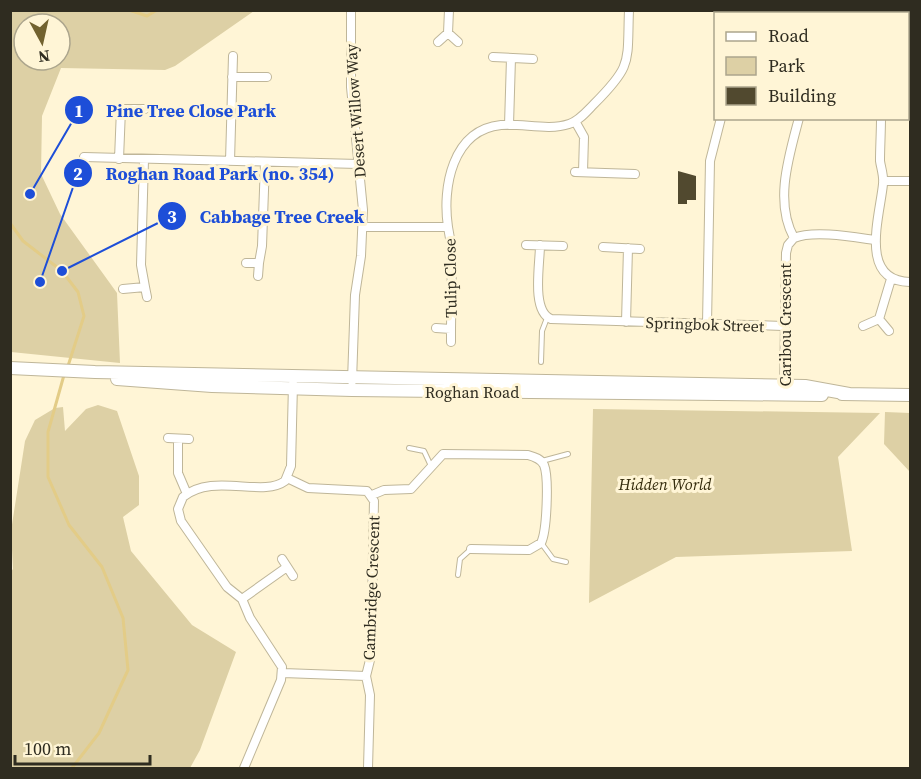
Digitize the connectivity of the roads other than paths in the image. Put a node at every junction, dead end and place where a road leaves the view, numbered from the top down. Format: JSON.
{"nodes":[{"id":1,"x":351,"y":10,"type":"edge"},
{"id":2,"x":449,"y":10,"type":"edge"},
{"id":3,"x":629,"y":10,"type":"edge"},
{"id":4,"x":448,"y":33,"type":"junction"},
{"id":5,"x":438,"y":42,"type":"dead end"},
{"id":6,"x":458,"y":42,"type":"dead end"},
{"id":7,"x":233,"y":56,"type":"dead end"},
{"id":8,"x":493,"y":57,"type":"dead end"},
{"id":9,"x":511,"y":58,"type":"junction"},
{"id":10,"x":533,"y":59,"type":"dead end"},
{"id":11,"x":232,"y":77,"type":"junction"},
{"id":12,"x":267,"y":77,"type":"dead end"},
{"id":13,"x":145,"y":109,"type":"dead end"},
{"id":14,"x":720,"y":120,"type":"edge"},
{"id":15,"x":798,"y":120,"type":"edge"},
{"id":16,"x":881,"y":120,"type":"edge"},
{"id":17,"x":575,"y":122,"type":"junction"},
{"id":18,"x":509,"y":125,"type":"junction"},
{"id":19,"x":84,"y":157,"type":"dead end"},
{"id":20,"x":119,"y":159,"type":"junction"},
{"id":21,"x":144,"y":160,"type":"junction"},
{"id":22,"x":230,"y":161,"type":"junction"},
{"id":23,"x":265,"y":162,"type":"junction"},
{"id":24,"x":358,"y":164,"type":"junction"},
{"id":25,"x":635,"y":174,"type":"dead end"},
{"id":26,"x":883,"y":181,"type":"junction"},
{"id":27,"x":910,"y":182,"type":"edge"},
{"id":28,"x":363,"y":227,"type":"junction"},
{"id":29,"x":448,"y":227,"type":"junction"},
{"id":30,"x":794,"y":238,"type":"junction"},
{"id":31,"x":874,"y":240,"type":"junction"},
{"id":32,"x":526,"y":245,"type":"dead end"},
{"id":33,"x":540,"y":245,"type":"junction"},
{"id":34,"x":563,"y":246,"type":"dead end"},
{"id":35,"x":603,"y":247,"type":"dead end"},
{"id":36,"x":628,"y":248,"type":"junction"},
{"id":37,"x":640,"y":249,"type":"dead end"},
{"id":38,"x":246,"y":263,"type":"dead end"},
{"id":39,"x":259,"y":263,"type":"junction"},
{"id":40,"x":258,"y":276,"type":"dead end"},
{"id":41,"x":891,"y":279,"type":"junction"},
{"id":42,"x":910,"y":282,"type":"edge"},
{"id":43,"x":145,"y":287,"type":"junction"},
{"id":44,"x":123,"y":289,"type":"dead end"},
{"id":45,"x":147,"y":297,"type":"dead end"},
{"id":46,"x":548,"y":318,"type":"junction"},
{"id":47,"x":879,"y":320,"type":"junction"},
{"id":48,"x":626,"y":322,"type":"junction"},
{"id":49,"x":707,"y":324,"type":"junction"},
{"id":50,"x":783,"y":326,"type":"junction"},
{"id":51,"x":863,"y":326,"type":"dead end"},
{"id":52,"x":436,"y":328,"type":"dead end"},
{"id":53,"x":451,"y":329,"type":"junction"},
{"id":54,"x":889,"y":331,"type":"dead end"},
{"id":55,"x":451,"y":342,"type":"dead end"},
{"id":56,"x":541,"y":362,"type":"dead end"},
{"id":57,"x":10,"y":370,"type":"edge"},
{"id":58,"x":352,"y":377,"type":"junction"},
{"id":59,"x":293,"y":382,"type":"junction"},
{"id":60,"x":352,"y":390,"type":"junction"},
{"id":61,"x":784,"y":390,"type":"junction"},
{"id":62,"x":910,"y":395,"type":"edge"},
{"id":63,"x":168,"y":438,"type":"dead end"},
{"id":64,"x":178,"y":439,"type":"junction"},
{"id":65,"x":189,"y":439,"type":"dead end"},
{"id":66,"x":409,"y":448,"type":"dead end"},
{"id":67,"x":568,"y":454,"type":"dead end"},
{"id":68,"x":541,"y":461,"type":"junction"},
{"id":69,"x":431,"y":466,"type":"junction"},
{"id":70,"x":287,"y":478,"type":"junction"},
{"id":71,"x":187,"y":494,"type":"junction"},
{"id":72,"x":372,"y":495,"type":"junction"},
{"id":73,"x":541,"y":543,"type":"junction"},
{"id":74,"x":471,"y":549,"type":"joint"},
{"id":75,"x":282,"y":559,"type":"dead end"},
{"id":76,"x":566,"y":562,"type":"dead end"},
{"id":77,"x":287,"y":567,"type":"junction"},
{"id":78,"x":458,"y":575,"type":"dead end"},
{"id":79,"x":293,"y":576,"type":"dead end"},
{"id":80,"x":242,"y":599,"type":"junction"},
{"id":81,"x":283,"y":673,"type":"junction"},
{"id":82,"x":366,"y":675,"type":"junction"},
{"id":83,"x":244,"y":768,"type":"edge"},
{"id":84,"x":368,"y":768,"type":"edge"}],
"edges":[{"from":1,"to":24,"type":"street","name":"Desert Willow Way"},
{"from":2,"to":4,"type":"street"},
{"from":3,"to":17,"type":"street"},
{"from":4,"to":5,"type":"street"},
{"from":4,"to":6,"type":"street"},
{"from":7,"to":11,"type":"street"},
{"from":8,"to":9,"type":"street"},
{"from":9,"to":10,"type":"street"},
{"from":9,"to":18,"type":"street"},
{"from":11,"to":12,"type":"street"},
{"from":11,"to":22,"type":"street"},
{"from":13,"to":20,"type":"street"},
{"from":14,"to":49,"type":"street"},
{"from":15,"to":30,"type":"street"},
{"from":16,"to":26,"type":"street"},
{"from":17,"to":18,"type":"street","name":"Tulip Close"},
{"from":17,"to":25,"type":"street"},
{"from":18,"to":29,"type":"street","name":"Tulip Close"},
{"from":19,"to":20,"type":"street"},
{"from":20,"to":21,"type":"street"},
{"from":21,"to":22,"type":"street"},
{"from":21,"to":43,"type":"street"},
{"from":22,"to":23,"type":"street"},
{"from":23,"to":24,"type":"street"},
{"from":23,"to":39,"type":"street"},
{"from":24,"to":28,"type":"street","name":"Desert Willow Way"},
{"from":26,"to":27,"type":"street"},
{"from":26,"to":31,"type":"street"},
{"from":28,"to":29,"type":"street"},
{"from":28,"to":58,"type":"street","name":"Desert Willow Way"},
{"from":29,"to":53,"type":"street","name":"Tulip Close"},
{"from":30,"to":31,"type":"street"},
{"from":30,"to":50,"type":"street","name":"Caribou Crescent"},
{"from":31,"to":41,"type":"street"},
{"from":32,"to":33,"type":"street"},
{"from":33,"to":34,"type":"street"},
{"from":33,"to":46,"type":"street"},
{"from":35,"to":36,"type":"street"},
{"from":36,"to":37,"type":"street"},
{"from":36,"to":48,"type":"street","name":"Springbok Street"},
{"from":38,"to":39,"type":"street"},
{"from":39,"to":40,"type":"street"},
{"from":41,"to":42,"type":"street"},
{"from":41,"to":47,"type":"street"},
{"from":43,"to":44,"type":"street"},
{"from":43,"to":45,"type":"street"},
{"from":46,"to":48,"type":"street","name":"Springbok Street"},
{"from":46,"to":56,"type":"lane"},
{"from":47,"to":51,"type":"street"},
{"from":47,"to":54,"type":"street"},
{"from":48,"to":49,"type":"street","name":"Springbok Street"},
{"from":49,"to":50,"type":"street","name":"Springbok Street"},
{"from":50,"to":61,"type":"street","name":"Caribou Crescent"},
{"from":52,"to":53,"type":"street","name":"Tulip Close"},
{"from":53,"to":55,"type":"street","name":"Tulip Close"},
{"from":57,"to":59,"type":"main road","name":"Roghan Road"},
{"from":58,"to":59,"type":"main road","name":"Roghan Road"},
{"from":58,"to":60,"type":"street","name":"Desert Willow Way"},
{"from":58,"to":61,"type":"main road","name":"Roghan Road"},
{"from":59,"to":60,"type":"main road","name":"Roghan Road"},
{"from":59,"to":70,"type":"street"},
{"from":60,"to":61,"type":"main road","name":"Roghan Road"},
{"from":61,"to":62,"type":"main road","name":"Roghan Road"},
{"from":63,"to":64,"type":"street"},
{"from":64,"to":65,"type":"street"},
{"from":64,"to":71,"type":"street"},
{"from":66,"to":69,"type":"lane"},
{"from":67,"to":68,"type":"lane"},
{"from":68,"to":69,"type":"street"},
{"from":68,"to":73,"type":"street"},
{"from":69,"to":72,"type":"street"},
{"from":70,"to":71,"type":"street"},
{"from":70,"to":72,"type":"street","name":"Cambridge Crescent"},
{"from":71,"to":80,"type":"street"},
{"from":72,"to":82,"type":"street","name":"Cambridge Crescent"},
{"from":73,"to":74,"type":"street"},
{"from":73,"to":76,"type":"lane"},
{"from":74,"to":78,"type":"lane"},
{"from":75,"to":77,"type":"street"},
{"from":77,"to":79,"type":"street"},
{"from":77,"to":80,"type":"street"},
{"from":80,"to":81,"type":"street"},
{"from":81,"to":82,"type":"street"},
{"from":81,"to":83,"type":"street"},
{"from":82,"to":84,"type":"street","name":"Cambridge Crescent"}]}
